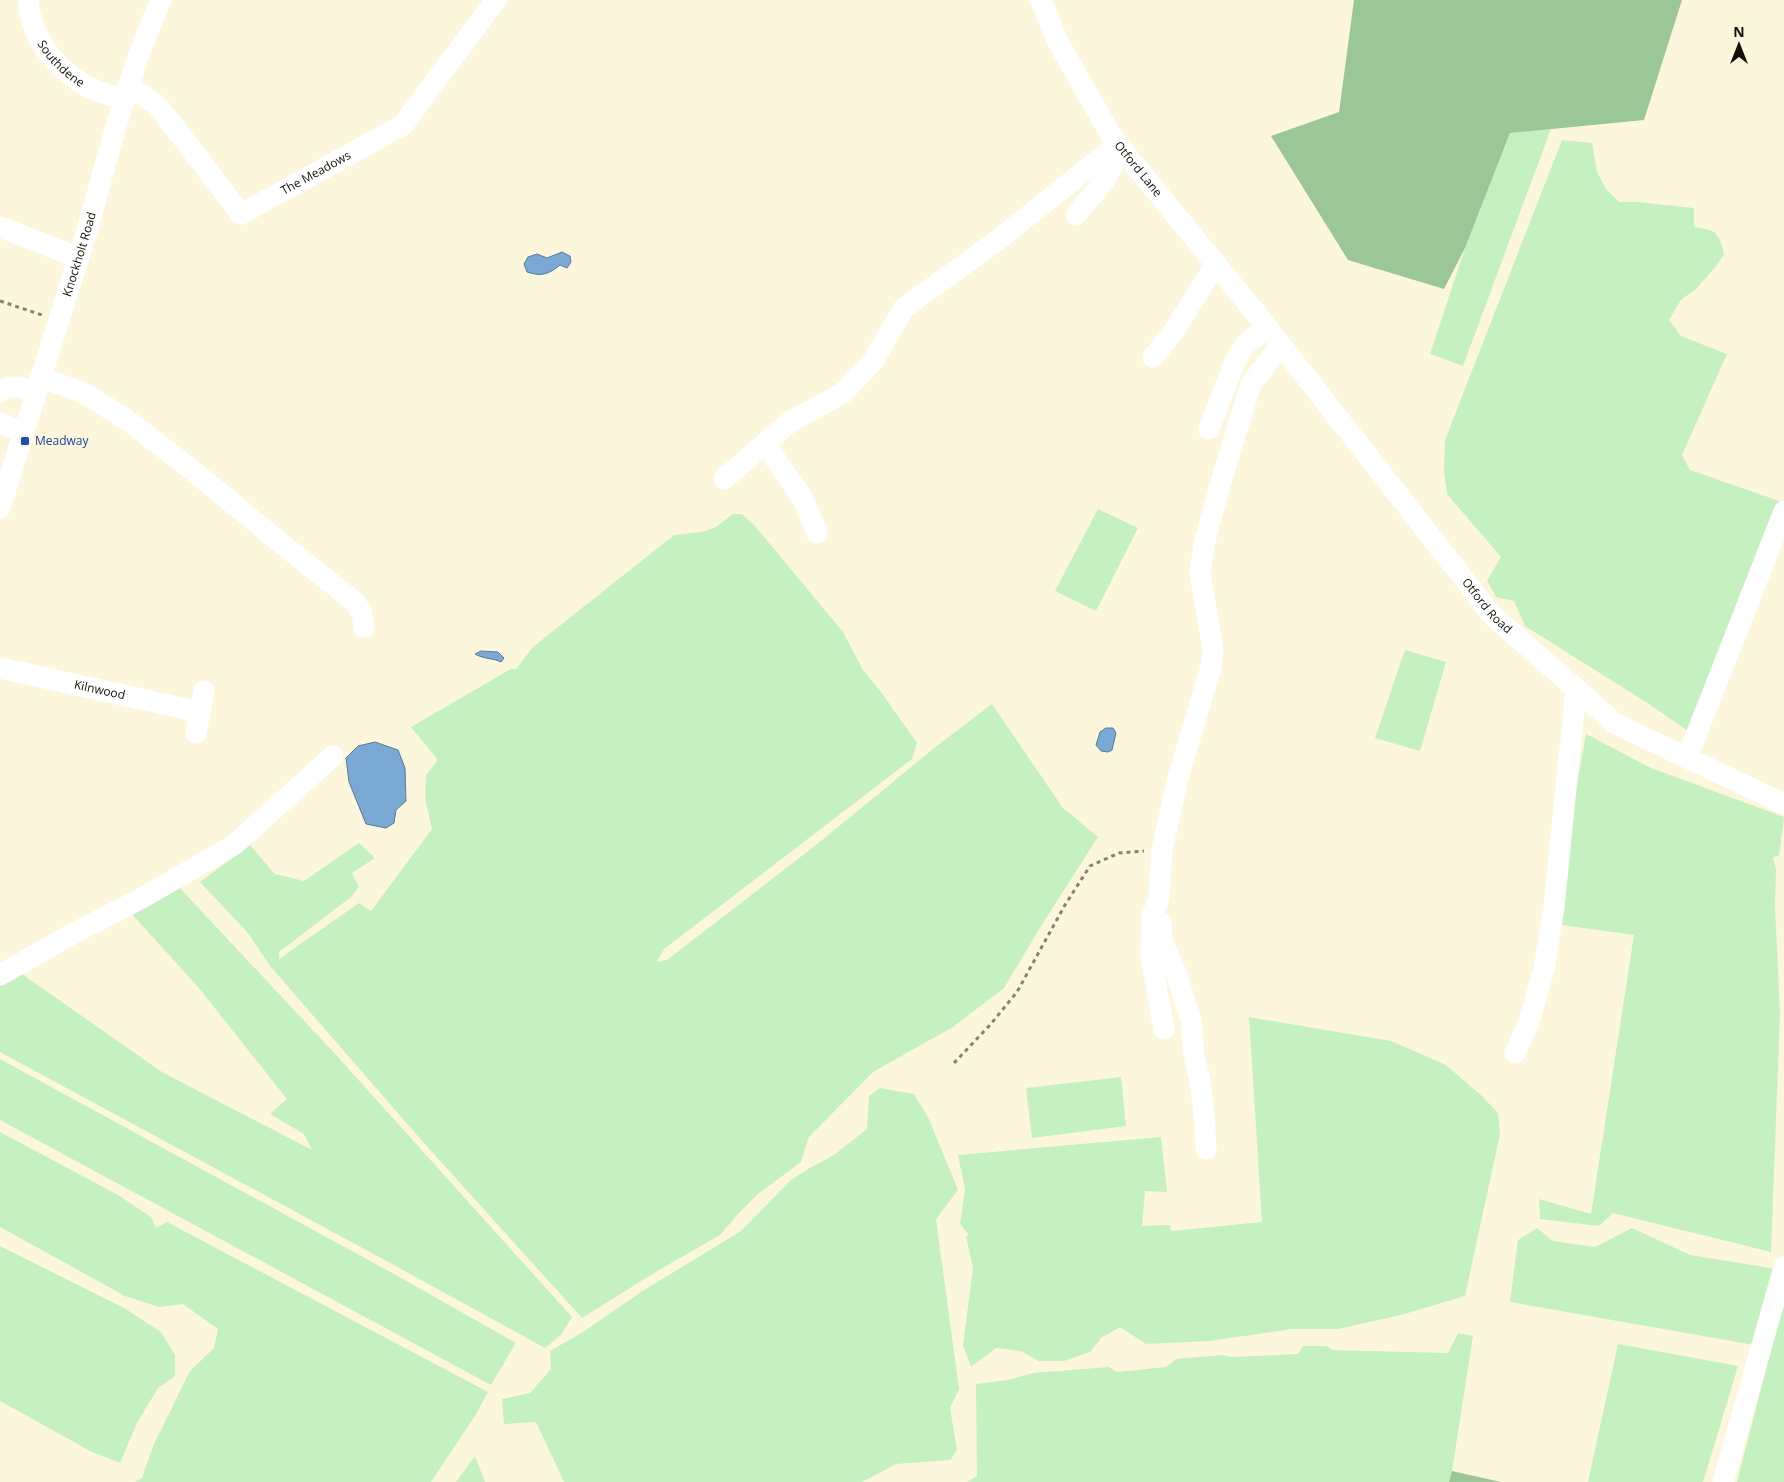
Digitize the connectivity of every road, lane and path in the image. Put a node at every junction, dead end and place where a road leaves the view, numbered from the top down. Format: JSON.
{"nodes":[{"id":1,"x":28,"y":0,"type":"edge"},
{"id":2,"x":161,"y":0,"type":"edge"},
{"id":3,"x":496,"y":0,"type":"edge"},
{"id":4,"x":1041,"y":0,"type":"edge"},
{"id":5,"x":127,"y":95,"type":"junction"},
{"id":6,"x":1122,"y":148,"type":"junction"},
{"id":7,"x":1076,"y":215,"type":"dead end"},
{"id":8,"x":0,"y":227,"type":"edge"},
{"id":9,"x":79,"y":258,"type":"junction"},
{"id":10,"x":1216,"y":264,"type":"junction"},
{"id":11,"x":0,"y":301,"type":"edge"},
{"id":12,"x":58,"y":320,"type":"junction"},
{"id":13,"x":1265,"y":324,"type":"junction"},
{"id":14,"x":1281,"y":345,"type":"junction"},
{"id":15,"x":1153,"y":357,"type":"dead end"},
{"id":16,"x":38,"y":384,"type":"junction"},
{"id":17,"x":0,"y":391,"type":"edge"},
{"id":18,"x":0,"y":423,"type":"edge"},
{"id":19,"x":1209,"y":429,"type":"dead end"},
{"id":20,"x":23,"y":432,"type":"junction"},
{"id":21,"x":765,"y":444,"type":"junction"},
{"id":22,"x":724,"y":479,"type":"dead end"},
{"id":23,"x":0,"y":508,"type":"edge"},
{"id":24,"x":1784,"y":511,"type":"edge"},
{"id":25,"x":817,"y":533,"type":"dead end"},
{"id":26,"x":364,"y":627,"type":"dead end"},
{"id":27,"x":0,"y":668,"type":"edge"},
{"id":28,"x":1576,"y":690,"type":"junction"},
{"id":29,"x":204,"y":691,"type":"dead end"},
{"id":30,"x":200,"y":712,"type":"junction"},
{"id":31,"x":196,"y":733,"type":"dead end"},
{"id":32,"x":333,"y":756,"type":"dead end"},
{"id":33,"x":1687,"y":758,"type":"junction"},
{"id":34,"x":1784,"y":804,"type":"edge"},
{"id":35,"x":1162,"y":850,"type":"junction"},
{"id":36,"x":1159,"y":898,"type":"junction"},
{"id":37,"x":0,"y":975,"type":"edge"},
{"id":38,"x":1164,"y":1029,"type":"dead end"},
{"id":39,"x":1515,"y":1053,"type":"dead end"},
{"id":40,"x":954,"y":1063,"type":"dead end"},
{"id":41,"x":1206,"y":1149,"type":"dead end"},
{"id":42,"x":1784,"y":1267,"type":"edge"},
{"id":43,"x":1723,"y":1482,"type":"edge"}],
"edges":[{"from":1,"to":5,"type":"street","name":"Southdene"},
{"from":2,"to":5,"type":"street","name":"Knockholt Road"},
{"from":3,"to":5,"type":"street","name":"The Meadows"},
{"from":4,"to":6,"type":"street","name":"Otford Lane"},
{"from":5,"to":9,"type":"street","name":"Knockholt Road"},
{"from":6,"to":7,"type":"street"},
{"from":6,"to":10,"type":"street","name":"Otford Lane"},
{"from":6,"to":21,"type":"street"},
{"from":8,"to":9,"type":"street"},
{"from":9,"to":12,"type":"street","name":"Knockholt Road"},
{"from":10,"to":13,"type":"street","name":"Otford Lane"},
{"from":10,"to":15,"type":"street"},
{"from":11,"to":12,"type":"path"},
{"from":12,"to":16,"type":"street","name":"Knockholt Road"},
{"from":13,"to":14,"type":"street","name":"Otford Road"},
{"from":13,"to":19,"type":"street"},
{"from":14,"to":28,"type":"street","name":"Otford Road"},
{"from":14,"to":35,"type":"street"},
{"from":16,"to":17,"type":"street"},
{"from":16,"to":20,"type":"street","name":"Knockholt Road"},
{"from":16,"to":26,"type":"street"},
{"from":18,"to":20,"type":"street"},
{"from":20,"to":23,"type":"street","name":"Knockholt Road"},
{"from":21,"to":22,"type":"street"},
{"from":21,"to":25,"type":"street"},
{"from":24,"to":33,"type":"street"},
{"from":27,"to":30,"type":"street","name":"Kilnwood"},
{"from":28,"to":33,"type":"street","name":"Otford Road"},
{"from":28,"to":39,"type":"street"},
{"from":29,"to":30,"type":"street"},
{"from":30,"to":31,"type":"street"},
{"from":32,"to":37,"type":"street"},
{"from":33,"to":34,"type":"street","name":"Otford Road"},
{"from":35,"to":36,"type":"street"},
{"from":35,"to":40,"type":"path"},
{"from":36,"to":38,"type":"street"},
{"from":36,"to":41,"type":"street"},
{"from":42,"to":43,"type":"street"}]}
